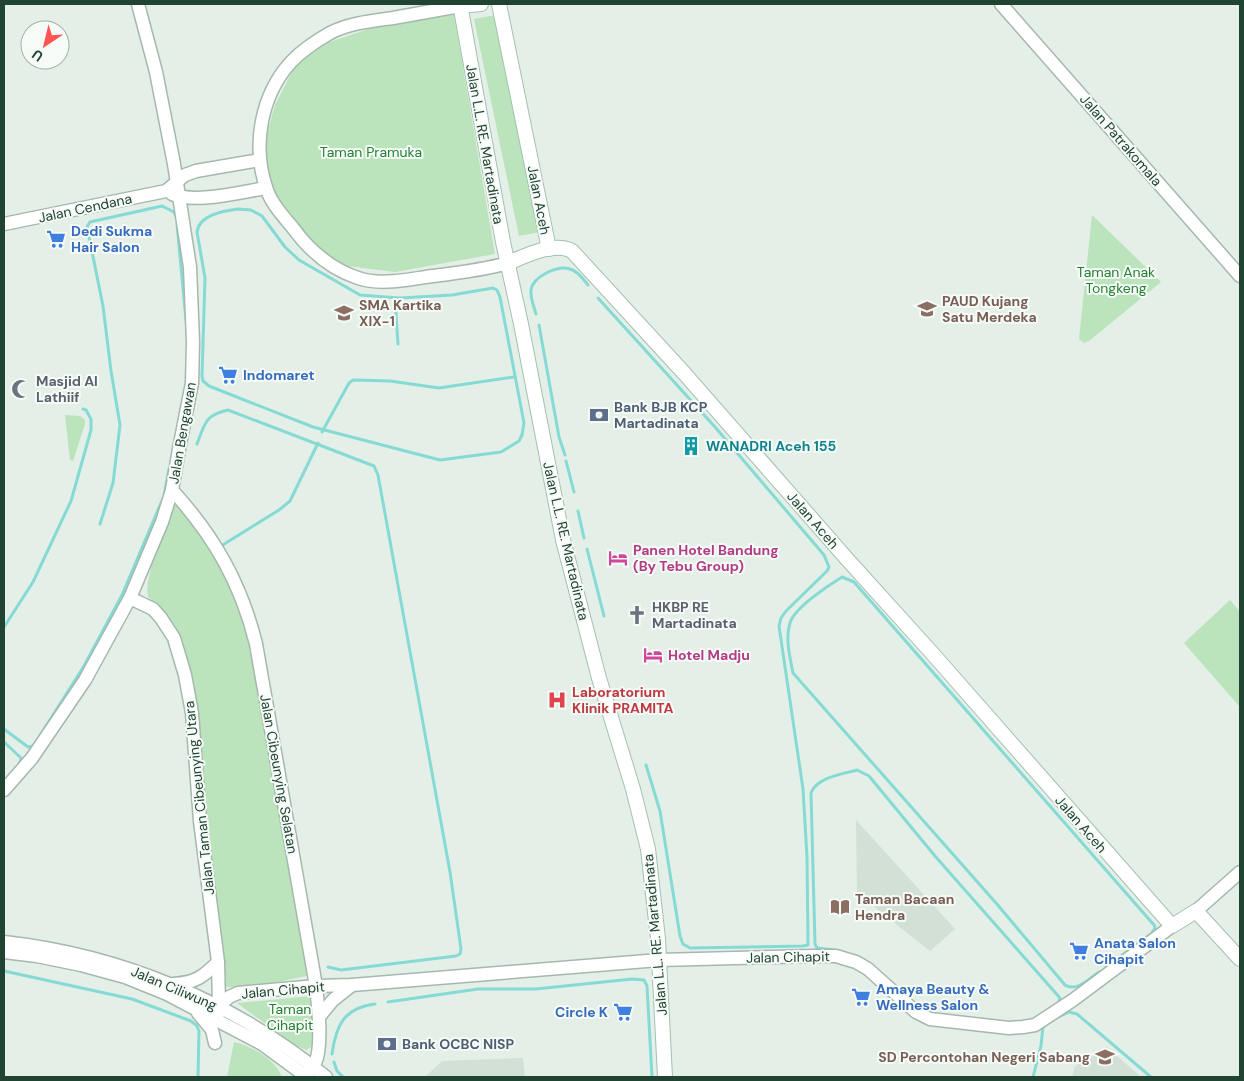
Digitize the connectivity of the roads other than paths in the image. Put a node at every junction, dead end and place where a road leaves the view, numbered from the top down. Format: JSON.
{"nodes":[{"id":1,"x":138,"y":4,"type":"edge"},
{"id":2,"x":481,"y":4,"type":"edge"},
{"id":3,"x":499,"y":4,"type":"edge"},
{"id":4,"x":1001,"y":4,"type":"edge"},
{"id":5,"x":460,"y":5,"type":"edge"},
{"id":6,"x":260,"y":160,"type":"junction"},
{"id":7,"x":177,"y":181,"type":"junction"},
{"id":8,"x":266,"y":188,"type":"junction"},
{"id":9,"x":166,"y":191,"type":"junction"},
{"id":10,"x":179,"y":197,"type":"junction"},
{"id":11,"x":4,"y":224,"type":"edge"},
{"id":12,"x":549,"y":249,"type":"junction"},
{"id":13,"x":508,"y":264,"type":"junction"},
{"id":14,"x":1240,"y":276,"type":"edge"},
{"id":15,"x":172,"y":490,"type":"junction"},
{"id":16,"x":130,"y":598,"type":"junction"},
{"id":17,"x":4,"y":790,"type":"edge"},
{"id":18,"x":1240,"y":872,"type":"edge"},
{"id":19,"x":1196,"y":911,"type":"junction"},
{"id":20,"x":1172,"y":926,"type":"junction"},
{"id":21,"x":4,"y":942,"type":"edge"},
{"id":22,"x":38,"y":951,"type":"junction"},
{"id":23,"x":4,"y":952,"type":"edge"},
{"id":24,"x":1240,"y":959,"type":"edge"},
{"id":25,"x":659,"y":960,"type":"junction"},
{"id":26,"x":218,"y":962,"type":"junction"},
{"id":27,"x":171,"y":985,"type":"junction"},
{"id":28,"x":352,"y":985,"type":"junction"},
{"id":29,"x":316,"y":986,"type":"junction"},
{"id":30,"x":185,"y":1002,"type":"junction"},
{"id":31,"x":219,"y":1006,"type":"junction"},
{"id":32,"x":319,"y":1017,"type":"junction"},
{"id":33,"x":217,"y":1020,"type":"junction"},
{"id":34,"x":216,"y":1043,"type":"dead end"},
{"id":35,"x":309,"y":1073,"type":"edge"},
{"id":36,"x":326,"y":1077,"type":"edge"},
{"id":37,"x":665,"y":1077,"type":"edge"}],
"edges":[{"from":1,"to":7,"type":"street","name":"Jalan Bengawan"},
{"from":2,"to":5,"type":"main road"},
{"from":3,"to":12,"type":"main road","name":"Jalan Aceh"},
{"from":4,"to":14,"type":"street","name":"Jalan Patrakomala"},
{"from":5,"to":6,"type":"street"},
{"from":5,"to":13,"type":"main road","name":"Jalan L.L. RE. Martadinata"},
{"from":6,"to":7,"type":"street"},
{"from":6,"to":8,"type":"street"},
{"from":7,"to":9,"type":"street"},
{"from":7,"to":10,"type":"street","name":"Jalan Bengawan"},
{"from":8,"to":10,"type":"street"},
{"from":8,"to":13,"type":"street"},
{"from":9,"to":10,"type":"street"},
{"from":9,"to":11,"type":"street","name":"Jalan Cendana"},
{"from":10,"to":15,"type":"street","name":"Jalan Bengawan"},
{"from":12,"to":13,"type":"main road"},
{"from":12,"to":20,"type":"main road","name":"Jalan Aceh"},
{"from":13,"to":25,"type":"main road","name":"Jalan L.L. RE. Martadinata"},
{"from":15,"to":16,"type":"street","name":"Jalan Bengawan"},
{"from":15,"to":29,"type":"street","name":"Jalan Cibeunying Selatan"},
{"from":16,"to":17,"type":"street","name":"Jalan Bengawan"},
{"from":16,"to":26,"type":"street","name":"Jalan Taman Cibeunying Utara"},
{"from":18,"to":19,"type":"street"},
{"from":19,"to":20,"type":"main road"},
{"from":19,"to":24,"type":"main road"},
{"from":20,"to":25,"type":"street","name":"Jalan Cihapit"},
{"from":21,"to":22,"type":"street","name":"Jalan Ciliwung"},
{"from":22,"to":23,"type":"street","name":"Jalan Ciliwung"},
{"from":22,"to":27,"type":"street","name":"Jalan Ciliwung"},
{"from":22,"to":30,"type":"street","name":"Jalan Ciliwung"},
{"from":25,"to":28,"type":"street","name":"Jalan Cihapit"},
{"from":25,"to":37,"type":"main road","name":"Jalan L.L. RE. Martadinata"},
{"from":26,"to":27,"type":"street"},
{"from":26,"to":31,"type":"street","name":"Jalan Taman Cibeunying Utara"},
{"from":27,"to":31,"type":"street","name":"Jalan Ciliwung"},
{"from":28,"to":29,"type":"street","name":"Jalan Cihapit"},
{"from":28,"to":32,"type":"street","name":"Jalan Cihapit"},
{"from":29,"to":31,"type":"street","name":"Jalan Cihapit"},
{"from":29,"to":32,"type":"street","name":"Jalan Cibeunying Selatan"},
{"from":30,"to":33,"type":"street","name":"Jalan Ciliwung"},
{"from":30,"to":34,"type":"street"},
{"from":31,"to":33,"type":"street","name":"Jalan Taman Cibeunying Utara"},
{"from":31,"to":35,"type":"street","name":"Jalan Ciliwung"},
{"from":32,"to":35,"type":"street","name":"Jalan Cibeunying Selatan"},
{"from":33,"to":35,"type":"street","name":"Jalan Ciliwung"},
{"from":35,"to":36,"type":"street","name":"Jalan Ciliwung"}]}
